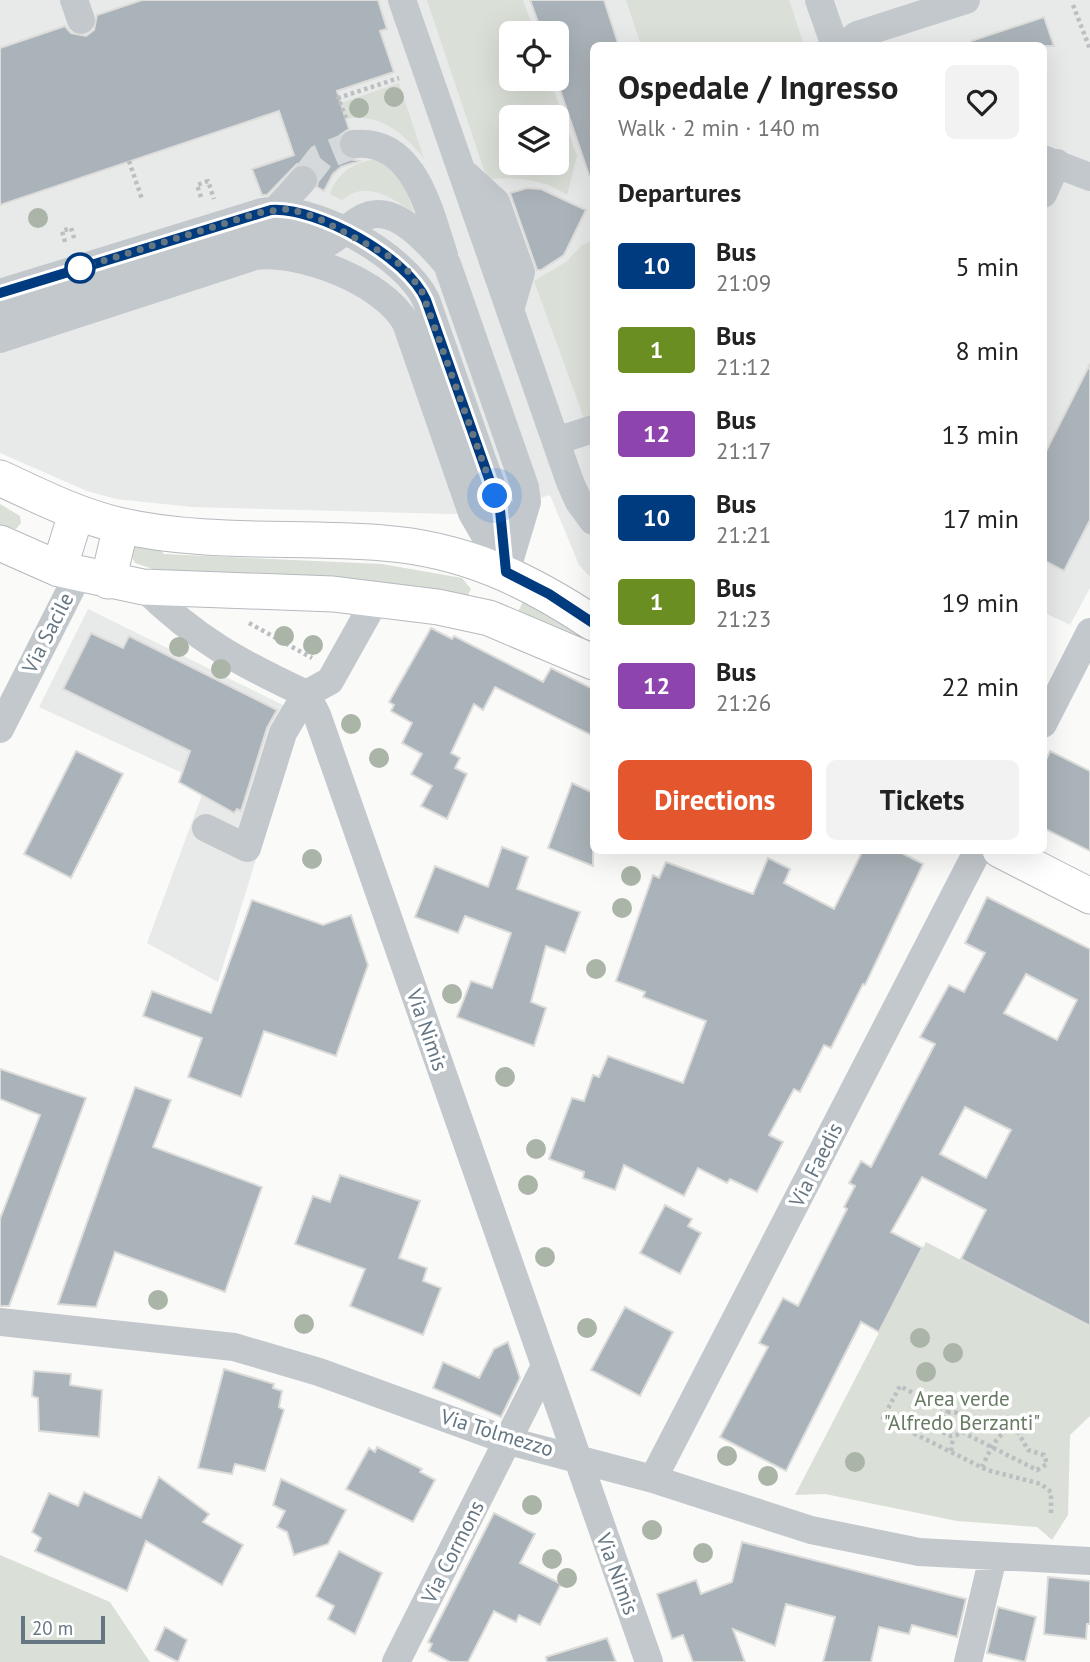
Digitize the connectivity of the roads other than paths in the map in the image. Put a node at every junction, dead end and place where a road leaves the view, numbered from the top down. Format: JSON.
{"nodes":[{"id":1,"x":402,"y":0,"type":"edge"},
{"id":2,"x":819,"y":0,"type":"edge"},
{"id":3,"x":966,"y":0,"type":"edge"},
{"id":4,"x":834,"y":42,"type":"edge"},
{"id":5,"x":848,"y":42,"type":"edge"},
{"id":6,"x":354,"y":144,"type":"tunnel mouth"},
{"id":7,"x":1050,"y":161,"type":"edge"},
{"id":8,"x":1090,"y":177,"type":"edge"},
{"id":9,"x":303,"y":180,"type":"tunnel mouth"},
{"id":10,"x":245,"y":234,"type":"junction"},
{"id":11,"x":447,"y":264,"type":"junction"},
{"id":12,"x":0,"y":293,"type":"edge"},
{"id":13,"x":0,"y":317,"type":"edge"},
{"id":14,"x":0,"y":339,"type":"edge"},
{"id":15,"x":590,"y":430,"type":"edge"},
{"id":16,"x":556,"y":441,"type":"junction"},
{"id":17,"x":0,"y":478,"type":"edge"},
{"id":18,"x":76,"y":514,"type":"junction"},
{"id":19,"x":590,"y":517,"type":"edge"},
{"id":20,"x":121,"y":526,"type":"junction"},
{"id":21,"x":0,"y":543,"type":"edge"},
{"id":22,"x":506,"y":572,"type":"junction"},
{"id":23,"x":82,"y":575,"type":"junction"},
{"id":24,"x":143,"y":587,"type":"junction"},
{"id":25,"x":377,"y":597,"type":"junction"},
{"id":26,"x":489,"y":618,"type":"junction"},
{"id":27,"x":590,"y":621,"type":"edge"},
{"id":28,"x":1090,"y":632,"type":"edge"},
{"id":29,"x":590,"y":661,"type":"edge"},
{"id":30,"x":306,"y":694,"type":"junction"},
{"id":31,"x":1047,"y":716,"type":"edge"},
{"id":32,"x":0,"y":729,"type":"edge"},
{"id":33,"x":206,"y":828,"type":"dead end"},
{"id":34,"x":976,"y":854,"type":"edge"},
{"id":35,"x":1008,"y":854,"type":"edge"},
{"id":36,"x":1090,"y":896,"type":"edge"},
{"id":37,"x":2,"y":1327,"type":"edge"},
{"id":38,"x":544,"y":1368,"type":"junction"},
{"id":39,"x":509,"y":1441,"type":"junction"},
{"id":40,"x":575,"y":1456,"type":"junction"},
{"id":41,"x":653,"y":1479,"type":"junction"},
{"id":42,"x":993,"y":1557,"type":"junction"},
{"id":43,"x":1090,"y":1561,"type":"edge"},
{"id":44,"x":396,"y":1662,"type":"edge"},
{"id":45,"x":649,"y":1662,"type":"edge"},
{"id":46,"x":968,"y":1662,"type":"edge"}],
"edges":[{"from":1,"to":16,"type":"street"},
{"from":2,"to":4,"type":"street"},
{"from":3,"to":5,"type":"street"},
{"from":6,"to":11,"type":"street"},
{"from":7,"to":8,"type":"street"},
{"from":9,"to":10,"type":"street"},
{"from":10,"to":11,"type":"street"},
{"from":10,"to":13,"type":"street"},
{"from":11,"to":22,"type":"street"},
{"from":12,"to":22,"type":"street","bridge":true},
{"from":14,"to":22,"type":"street"},
{"from":15,"to":16,"type":"street"},
{"from":16,"to":19,"type":"street"},
{"from":17,"to":18,"type":"main road"},
{"from":18,"to":20,"type":"main road"},
{"from":18,"to":23,"type":"main road"},
{"from":20,"to":22,"type":"main road"},
{"from":20,"to":23,"type":"main road"},
{"from":21,"to":23,"type":"main road"},
{"from":22,"to":26,"type":"main road"},
{"from":22,"to":27,"type":"main road"},
{"from":23,"to":24,"type":"main road"},
{"from":23,"to":32,"type":"street","name":"Via Sacile"},
{"from":24,"to":25,"type":"main road"},
{"from":24,"to":30,"type":"street"},
{"from":25,"to":26,"type":"main road"},
{"from":25,"to":30,"type":"street"},
{"from":26,"to":29,"type":"main road"},
{"from":28,"to":31,"type":"street"},
{"from":30,"to":33,"type":"street"},
{"from":30,"to":38,"type":"street","name":"Via Nimis"},
{"from":34,"to":41,"type":"street","name":"Via Faedis"},
{"from":35,"to":36,"type":"main road"},
{"from":37,"to":39,"type":"street","name":"Via Tolmezzo"},
{"from":38,"to":39,"type":"street"},
{"from":38,"to":40,"type":"street","name":"Via Nimis"},
{"from":39,"to":40,"type":"street","name":"Via Tolmezzo"},
{"from":39,"to":44,"type":"street","name":"Via Cormons"},
{"from":40,"to":41,"type":"street","name":"Via Tolmezzo"},
{"from":40,"to":45,"type":"street","name":"Via Nimis"},
{"from":41,"to":42,"type":"street","name":"Via Tolmezzo"},
{"from":42,"to":43,"type":"street","name":"Via Tolmezzo"},
{"from":42,"to":46,"type":"street"}]}
